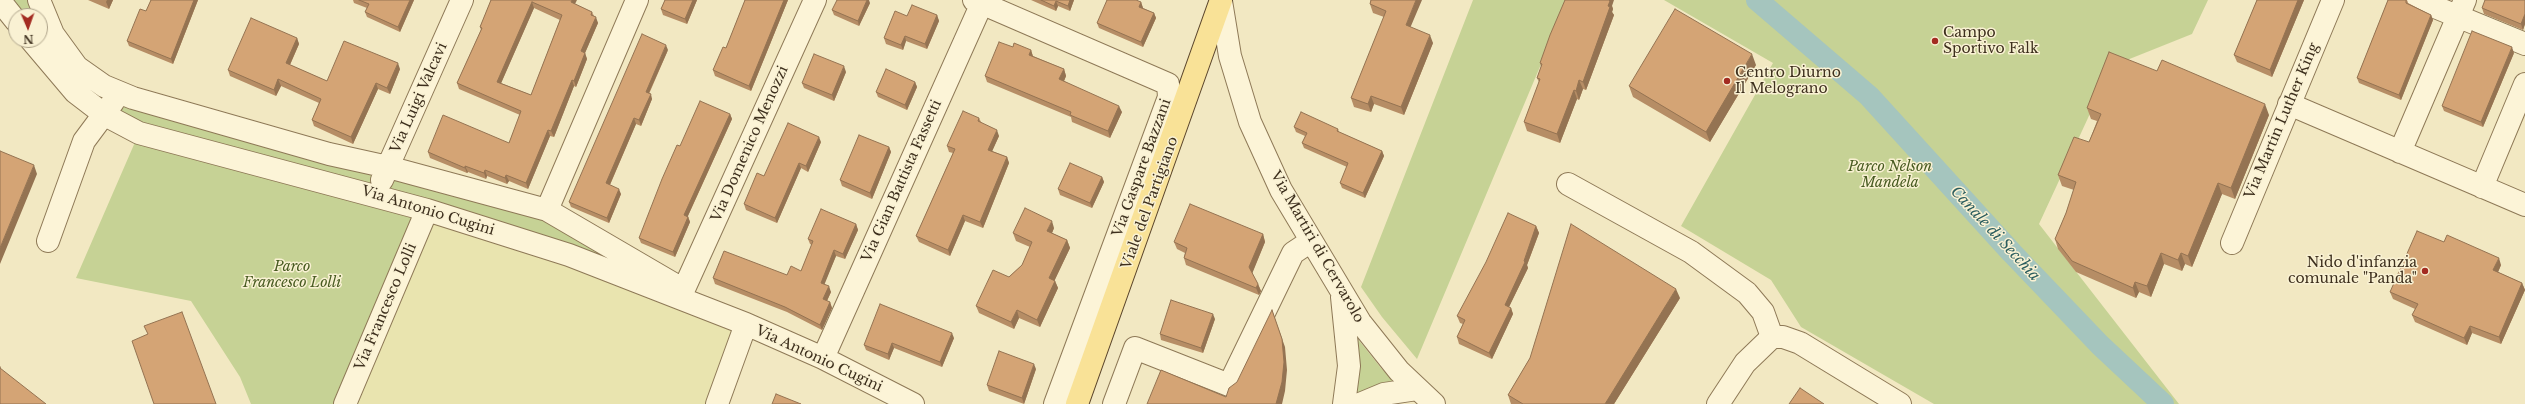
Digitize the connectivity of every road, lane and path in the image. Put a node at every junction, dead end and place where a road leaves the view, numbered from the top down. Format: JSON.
{"nodes":[{"id":1,"x":0,"y":0,"type":"edge"},
{"id":2,"x":39,"y":0,"type":"edge"},
{"id":3,"x":462,"y":0,"type":"edge"},
{"id":4,"x":637,"y":0,"type":"edge"},
{"id":5,"x":815,"y":0,"type":"edge"},
{"id":6,"x":2333,"y":0,"type":"edge"},
{"id":7,"x":2418,"y":0,"type":"edge"},
{"id":8,"x":1221,"y":1,"type":"edge"},
{"id":9,"x":978,"y":2,"type":"edge"},
{"id":10,"x":2462,"y":8,"type":"edge"},
{"id":11,"x":8,"y":10,"type":"edge"},
{"id":12,"x":2525,"y":44,"type":"edge"},
{"id":13,"x":38,"y":48,"type":"edge"},
{"id":14,"x":2525,"y":84,"type":"edge"},
{"id":15,"x":119,"y":93,"type":"junction"},
{"id":16,"x":2289,"y":104,"type":"junction"},
{"id":17,"x":105,"y":114,"type":"junction"},
{"id":18,"x":2400,"y":152,"type":"junction"},
{"id":19,"x":388,"y":167,"type":"junction"},
{"id":20,"x":1568,"y":184,"type":"dead end"},
{"id":21,"x":2482,"y":187,"type":"junction"},
{"id":22,"x":375,"y":195,"type":"junction"},
{"id":23,"x":2525,"y":205,"type":"edge"},
{"id":24,"x":427,"y":210,"type":"junction"},
{"id":25,"x":547,"y":210,"type":"junction"},
{"id":26,"x":48,"y":241,"type":"dead end"},
{"id":27,"x":1311,"y":241,"type":"junction"},
{"id":28,"x":2232,"y":243,"type":"dead end"},
{"id":29,"x":684,"y":289,"type":"junction"},
{"id":30,"x":1341,"y":292,"type":"junction"},
{"id":31,"x":746,"y":324,"type":"junction"},
{"id":32,"x":1772,"y":337,"type":"junction"},
{"id":33,"x":823,"y":358,"type":"junction"},
{"id":34,"x":1415,"y":397,"type":"edge"},
{"id":35,"x":345,"y":404,"type":"edge"},
{"id":36,"x":717,"y":404,"type":"edge"},
{"id":37,"x":913,"y":404,"type":"edge"},
{"id":38,"x":1055,"y":404,"type":"edge"},
{"id":39,"x":1077,"y":404,"type":"edge"},
{"id":40,"x":1114,"y":404,"type":"edge"},
{"id":41,"x":1344,"y":404,"type":"edge"},
{"id":42,"x":1360,"y":404,"type":"edge"},
{"id":43,"x":1434,"y":404,"type":"edge"},
{"id":44,"x":1718,"y":404,"type":"edge"},
{"id":45,"x":1900,"y":404,"type":"edge"}],
"edges":[{"from":1,"to":11,"type":"street"},
{"from":2,"to":15,"type":"street","name":"Via Antonio Cugini"},
{"from":3,"to":19,"type":"street","name":"Via Luigi Valcavi"},
{"from":4,"to":25,"type":"street"},
{"from":5,"to":29,"type":"street","name":"Via Domenico Menozzi"},
{"from":6,"to":16,"type":"street","name":"Via Martin Luther King"},
{"from":7,"to":10,"type":"street"},
{"from":8,"to":27,"type":"street","name":"Via Martiri di Cervarolo"},
{"from":8,"to":39,"type":"main road","name":"Viale del Partigiano"},
{"from":9,"to":33,"type":"street","name":"Via Gian Battista Fassetti"},
{"from":9,"to":38,"type":"street","name":"Via Gaspare Bazzani"},
{"from":10,"to":12,"type":"street"},
{"from":10,"to":18,"type":"street"},
{"from":13,"to":17,"type":"street","name":"Via Antonio Cugini"},
{"from":14,"to":21,"type":"street"},
{"from":15,"to":17,"type":"street"},
{"from":15,"to":19,"type":"street","name":"Via Antonio Cugini"},
{"from":16,"to":18,"type":"street"},
{"from":16,"to":28,"type":"street","name":"Via Martin Luther King"},
{"from":17,"to":22,"type":"street","name":"Via Antonio Cugini"},
{"from":17,"to":26,"type":"street"},
{"from":18,"to":21,"type":"street"},
{"from":19,"to":22,"type":"street","name":"Via Luigi Valcavi"},
{"from":19,"to":25,"type":"street","name":"Via Antonio Cugini"},
{"from":20,"to":32,"type":"street"},
{"from":21,"to":23,"type":"street"},
{"from":22,"to":24,"type":"street","name":"Via Antonio Cugini"},
{"from":24,"to":31,"type":"street","name":"Via Antonio Cugini"},
{"from":24,"to":35,"type":"street","name":"Via Francesco Lolli"},
{"from":25,"to":29,"type":"street","name":"Via Antonio Cugini"},
{"from":27,"to":30,"type":"street","name":"Via Martiri di Cervarolo"},
{"from":27,"to":40,"type":"street"},
{"from":29,"to":31,"type":"street","name":"Via Antonio Cugini"},
{"from":30,"to":34,"type":"street","name":"Via Martiri di Cervarolo"},
{"from":30,"to":41,"type":"street"},
{"from":31,"to":33,"type":"street","name":"Via Antonio Cugini"},
{"from":31,"to":36,"type":"street"},
{"from":32,"to":44,"type":"street"},
{"from":32,"to":45,"type":"street"},
{"from":33,"to":37,"type":"street","name":"Via Antonio Cugini"},
{"from":34,"to":42,"type":"street"},
{"from":34,"to":43,"type":"street","name":"Via Martiri di Cervarolo"}]}
